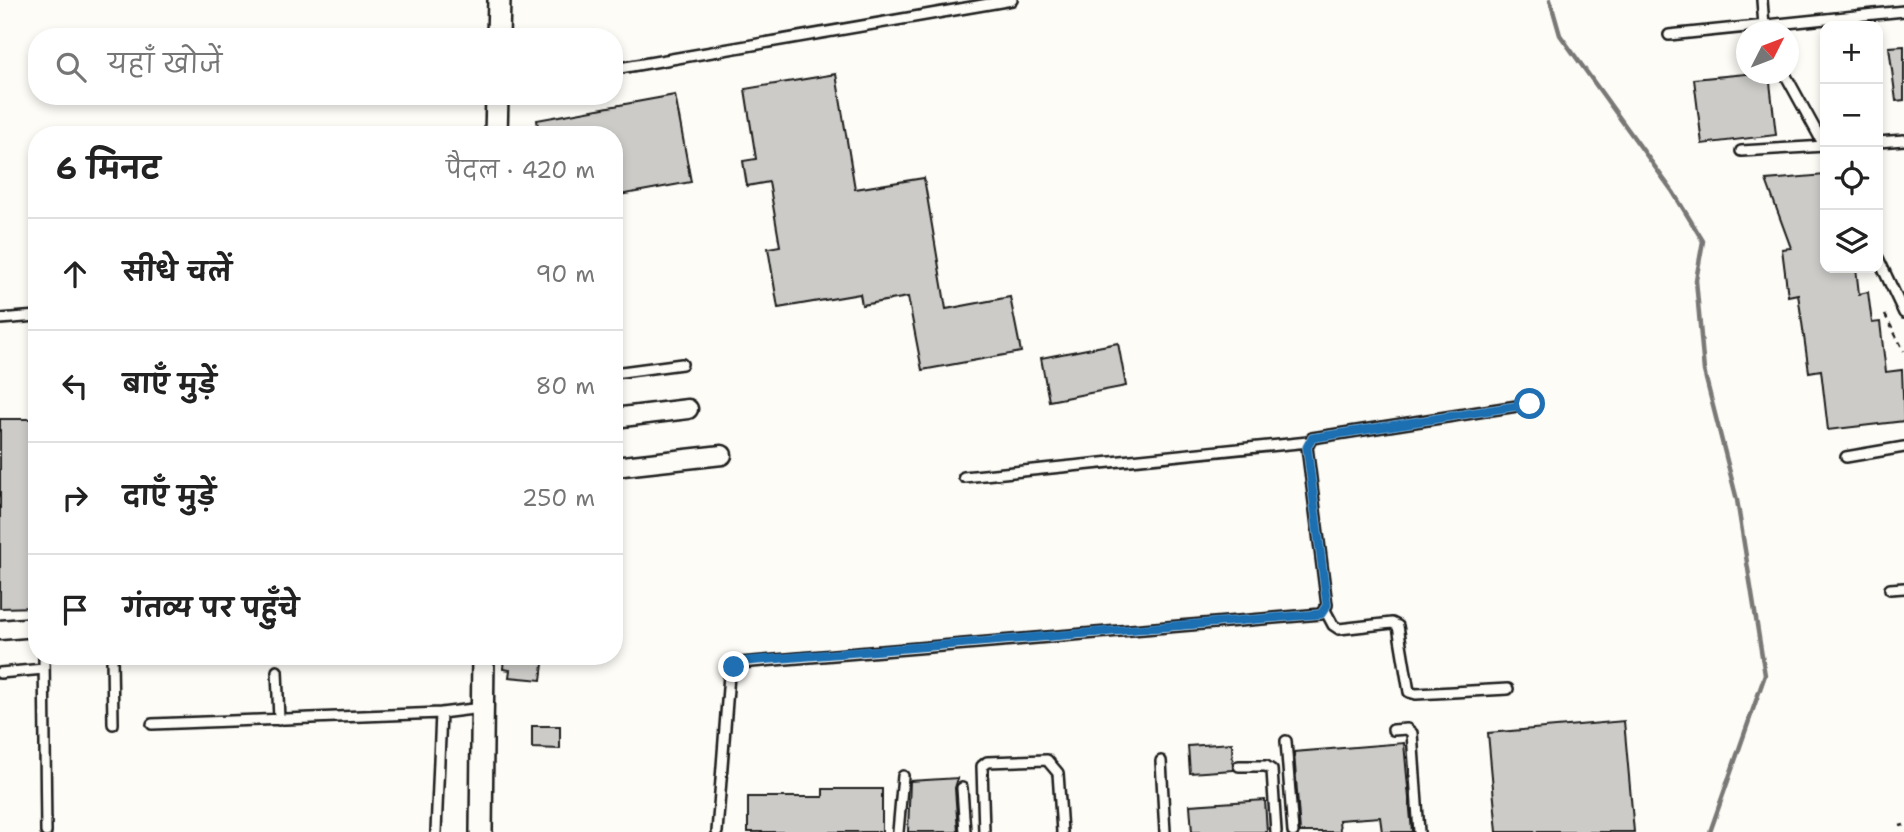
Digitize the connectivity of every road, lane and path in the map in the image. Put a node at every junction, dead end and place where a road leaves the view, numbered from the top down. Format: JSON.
{"nodes":[{"id":1,"x":499,"y":0,"type":"edge"},
{"id":2,"x":1012,"y":0,"type":"edge"},
{"id":3,"x":1762,"y":0,"type":"edge"},
{"id":4,"x":1904,"y":11,"type":"edge"},
{"id":5,"x":1764,"y":21,"type":"edge"},
{"id":6,"x":1799,"y":22,"type":"edge"},
{"id":7,"x":498,"y":28,"type":"edge"},
{"id":8,"x":1736,"y":28,"type":"edge"},
{"id":9,"x":1669,"y":34,"type":"dead end"},
{"id":10,"x":623,"y":67,"type":"edge"},
{"id":11,"x":1791,"y":84,"type":"edge"},
{"id":12,"x":497,"y":105,"type":"edge"},
{"id":13,"x":496,"y":126,"type":"edge"},
{"id":14,"x":1820,"y":137,"type":"edge"},
{"id":15,"x":1904,"y":140,"type":"edge"},
{"id":16,"x":1883,"y":142,"type":"edge"},
{"id":17,"x":1820,"y":146,"type":"edge"},
{"id":18,"x":1741,"y":151,"type":"dead end"},
{"id":19,"x":1883,"y":269,"type":"edge"},
{"id":20,"x":1904,"y":313,"type":"edge"},
{"id":21,"x":1885,"y":315,"type":"dead end"},
{"id":22,"x":28,"y":317,"type":"edge"},
{"id":23,"x":0,"y":319,"type":"edge"},
{"id":24,"x":1904,"y":351,"type":"edge"},
{"id":25,"x":682,"y":364,"type":"dead end"},
{"id":26,"x":623,"y":372,"type":"edge"},
{"id":27,"x":1530,"y":404,"type":"dead end"},
{"id":28,"x":688,"y":409,"type":"dead end"},
{"id":29,"x":623,"y":417,"type":"edge"},
{"id":30,"x":1308,"y":442,"type":"junction"},
{"id":31,"x":1904,"y":447,"type":"edge"},
{"id":32,"x":722,"y":456,"type":"dead end"},
{"id":33,"x":1846,"y":457,"type":"dead end"},
{"id":34,"x":623,"y":466,"type":"edge"},
{"id":35,"x":964,"y":477,"type":"dead end"},
{"id":36,"x":1904,"y":588,"type":"edge"},
{"id":37,"x":1890,"y":589,"type":"dead end"},
{"id":38,"x":1325,"y":610,"type":"junction"},
{"id":39,"x":28,"y":628,"type":"edge"},
{"id":40,"x":0,"y":630,"type":"edge"},
{"id":41,"x":44,"y":665,"type":"edge"},
{"id":42,"x":112,"y":665,"type":"edge"},
{"id":43,"x":483,"y":665,"type":"edge"},
{"id":44,"x":44,"y":669,"type":"junction"},
{"id":45,"x":277,"y":671,"type":"dead end"},
{"id":46,"x":0,"y":673,"type":"edge"},
{"id":47,"x":1508,"y":688,"type":"dead end"},
{"id":48,"x":481,"y":708,"type":"junction"},
{"id":49,"x":441,"y":713,"type":"junction"},
{"id":50,"x":279,"y":720,"type":"junction"},
{"id":51,"x":113,"y":724,"type":"dead end"},
{"id":52,"x":152,"y":724,"type":"dead end"},
{"id":53,"x":1393,"y":730,"type":"dead end"},
{"id":54,"x":1286,"y":741,"type":"dead end"},
{"id":55,"x":1161,"y":761,"type":"dead end"},
{"id":56,"x":1239,"y":766,"type":"dead end"},
{"id":57,"x":903,"y":776,"type":"dead end"},
{"id":58,"x":962,"y":788,"type":"dead end"},
{"id":59,"x":47,"y":832,"type":"edge"},
{"id":60,"x":436,"y":832,"type":"edge"},
{"id":61,"x":481,"y":832,"type":"edge"},
{"id":62,"x":717,"y":832,"type":"edge"},
{"id":63,"x":898,"y":832,"type":"edge"},
{"id":64,"x":965,"y":832,"type":"edge"},
{"id":65,"x":984,"y":832,"type":"edge"},
{"id":66,"x":1062,"y":832,"type":"edge"},
{"id":67,"x":1165,"y":832,"type":"edge"},
{"id":68,"x":1276,"y":832,"type":"edge"},
{"id":69,"x":1293,"y":832,"type":"edge"},
{"id":70,"x":1419,"y":832,"type":"edge"}],
"edges":[{"from":1,"to":7,"type":"street"},
{"from":2,"to":10,"type":"lane"},
{"from":3,"to":5,"type":"lane"},
{"from":4,"to":6,"type":"lane"},
{"from":8,"to":9,"type":"lane"},
{"from":11,"to":14,"type":"lane"},
{"from":12,"to":13,"type":"street"},
{"from":15,"to":16,"type":"lane"},
{"from":17,"to":18,"type":"lane"},
{"from":19,"to":20,"type":"lane"},
{"from":21,"to":24,"type":"path"},
{"from":22,"to":23,"type":"lane"},
{"from":25,"to":26,"type":"lane"},
{"from":27,"to":30,"type":"lane"},
{"from":28,"to":29,"type":"street"},
{"from":30,"to":35,"type":"lane"},
{"from":30,"to":38,"type":"lane"},
{"from":31,"to":33,"type":"lane"},
{"from":32,"to":34,"type":"street"},
{"from":36,"to":37,"type":"lane"},
{"from":38,"to":47,"type":"lane"},
{"from":38,"to":62,"type":"lane"},
{"from":39,"to":40,"type":"street"},
{"from":41,"to":44,"type":"lane"},
{"from":42,"to":51,"type":"lane"},
{"from":43,"to":48,"type":"street"},
{"from":44,"to":46,"type":"lane"},
{"from":44,"to":59,"type":"lane"},
{"from":45,"to":50,"type":"lane"},
{"from":48,"to":49,"type":"lane"},
{"from":48,"to":61,"type":"street"},
{"from":49,"to":50,"type":"lane"},
{"from":49,"to":60,"type":"lane"},
{"from":50,"to":52,"type":"lane"},
{"from":53,"to":70,"type":"lane"},
{"from":54,"to":69,"type":"lane"},
{"from":55,"to":67,"type":"lane"},
{"from":56,"to":68,"type":"lane"},
{"from":57,"to":63,"type":"lane"},
{"from":58,"to":64,"type":"lane"},
{"from":65,"to":66,"type":"lane"}]}
